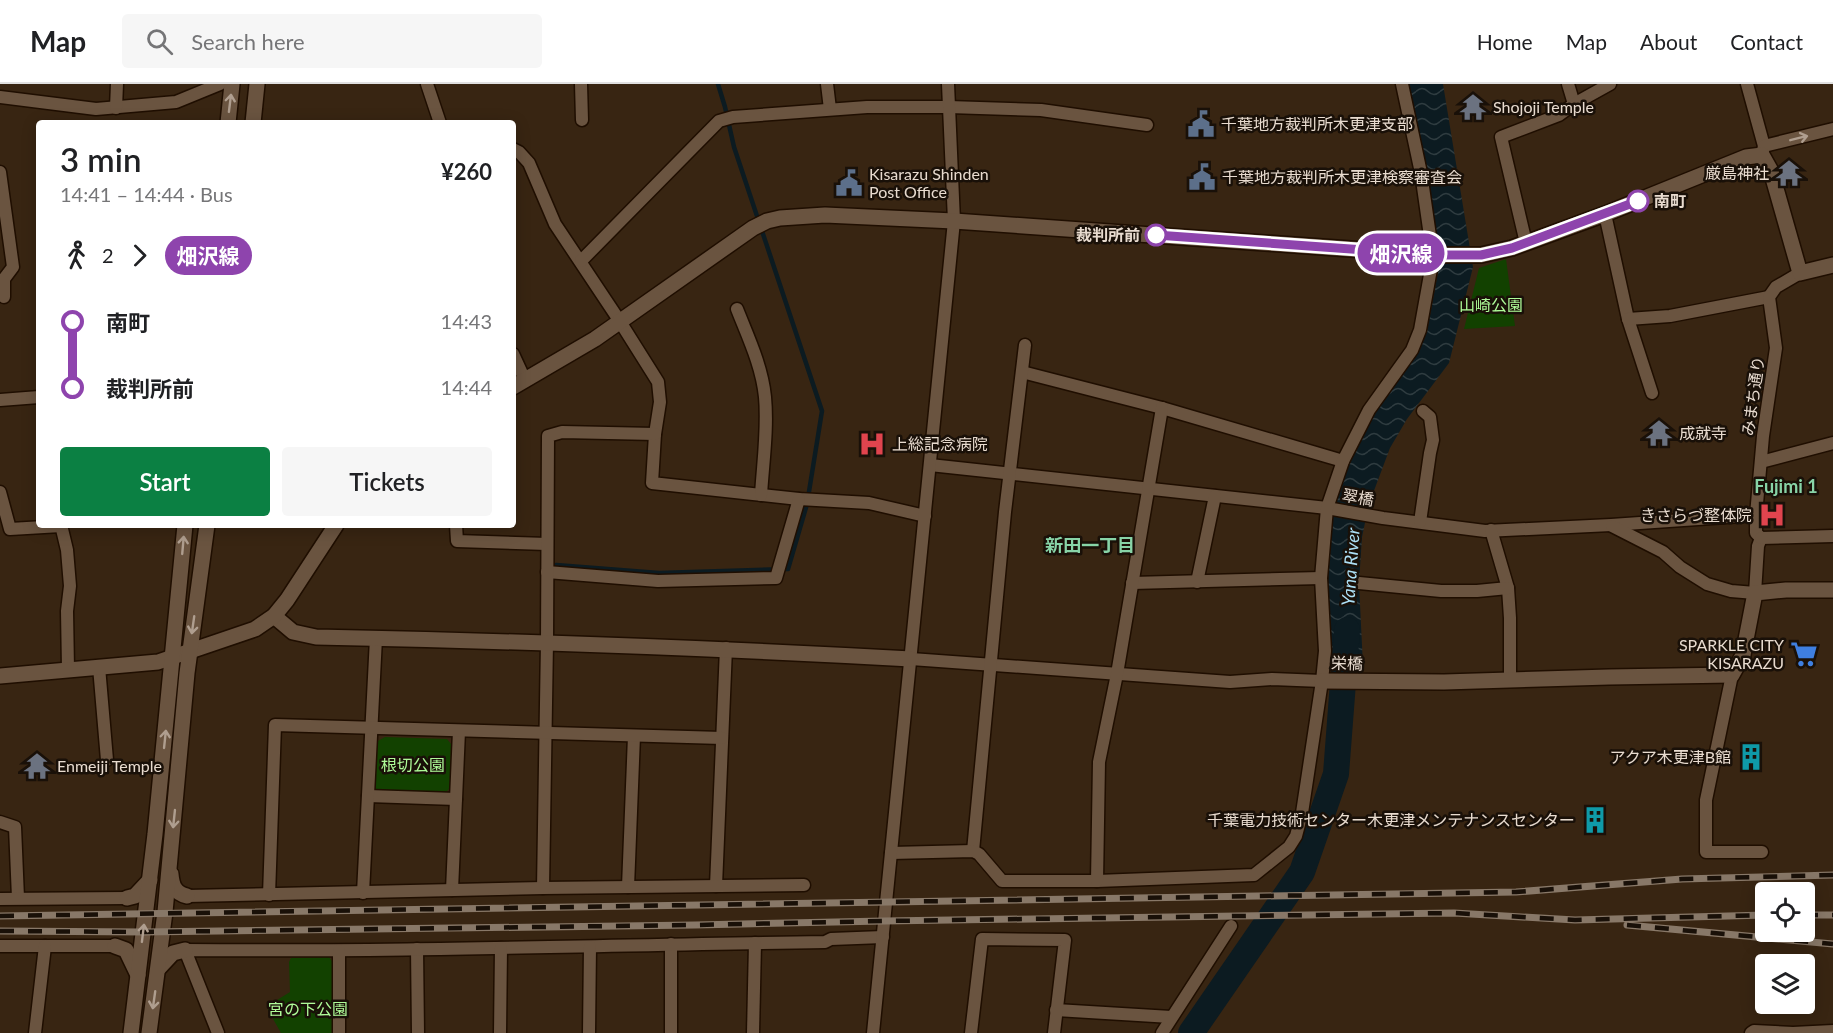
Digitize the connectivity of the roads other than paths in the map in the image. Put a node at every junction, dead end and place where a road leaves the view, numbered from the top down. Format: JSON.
{"nodes":[{"id":1,"x":117,"y":84,"type":"edge"},
{"id":2,"x":220,"y":84,"type":"edge"},
{"id":3,"x":232,"y":84,"type":"edge"},
{"id":4,"x":257,"y":84,"type":"edge"},
{"id":5,"x":427,"y":84,"type":"edge"},
{"id":6,"x":581,"y":84,"type":"edge"},
{"id":7,"x":827,"y":84,"type":"edge"},
{"id":8,"x":948,"y":84,"type":"edge"},
{"id":9,"x":1402,"y":84,"type":"edge"},
{"id":10,"x":1568,"y":84,"type":"edge"},
{"id":11,"x":1610,"y":84,"type":"edge"},
{"id":12,"x":1747,"y":84,"type":"edge"},
{"id":13,"x":0,"y":97,"type":"edge"},
{"id":14,"x":1574,"y":104,"type":"junction"},
{"id":15,"x":949,"y":106,"type":"junction"},
{"id":16,"x":116,"y":108,"type":"junction"},
{"id":17,"x":830,"y":110,"type":"junction"},
{"id":18,"x":228,"y":120,"type":"edge"},
{"id":19,"x":253,"y":120,"type":"edge"},
{"id":20,"x":439,"y":120,"type":"edge"},
{"id":21,"x":582,"y":120,"type":"dead end"},
{"id":22,"x":1147,"y":125,"type":"dead end"},
{"id":23,"x":1833,"y":129,"type":"edge"},
{"id":24,"x":516,"y":150,"type":"edge"},
{"id":25,"x":1763,"y":151,"type":"junction"},
{"id":26,"x":0,"y":172,"type":"edge"},
{"id":27,"x":1605,"y":214,"type":"junction"},
{"id":28,"x":954,"y":221,"type":"junction"},
{"id":29,"x":1526,"y":243,"type":"junction"},
{"id":30,"x":1433,"y":255,"type":"junction"},
{"id":31,"x":580,"y":261,"type":"junction"},
{"id":32,"x":1833,"y":265,"type":"edge"},
{"id":33,"x":1800,"y":273,"type":"junction"},
{"id":34,"x":4,"y":297,"type":"dead end"},
{"id":35,"x":1770,"y":297,"type":"junction"},
{"id":36,"x":736,"y":309,"type":"dead end"},
{"id":37,"x":1628,"y":319,"type":"junction"},
{"id":38,"x":619,"y":320,"type":"junction"},
{"id":39,"x":1025,"y":345,"type":"dead end"},
{"id":40,"x":1022,"y":372,"type":"junction"},
{"id":41,"x":519,"y":383,"type":"edge"},
{"id":42,"x":1652,"y":393,"type":"dead end"},
{"id":43,"x":36,"y":397,"type":"edge"},
{"id":44,"x":0,"y":400,"type":"edge"},
{"id":45,"x":1162,"y":408,"type":"junction"},
{"id":46,"x":1423,"y":411,"type":"dead end"},
{"id":47,"x":655,"y":434,"type":"junction"},
{"id":48,"x":1833,"y":443,"type":"edge"},
{"id":49,"x":1343,"y":461,"type":"junction"},
{"id":50,"x":1761,"y":462,"type":"junction"},
{"id":51,"x":930,"y":465,"type":"junction"},
{"id":52,"x":1010,"y":475,"type":"junction"},
{"id":53,"x":1147,"y":489,"type":"junction"},
{"id":54,"x":0,"y":492,"type":"edge"},
{"id":55,"x":761,"y":495,"type":"junction"},
{"id":56,"x":1215,"y":496,"type":"junction"},
{"id":57,"x":799,"y":499,"type":"junction"},
{"id":58,"x":1328,"y":508,"type":"junction"},
{"id":59,"x":1756,"y":515,"type":"junction"},
{"id":60,"x":925,"y":516,"type":"junction"},
{"id":61,"x":1420,"y":522,"type":"junction"},
{"id":62,"x":1611,"y":525,"type":"junction"},
{"id":63,"x":36,"y":527,"type":"edge"},
{"id":64,"x":62,"y":528,"type":"edge"},
{"id":65,"x":185,"y":528,"type":"edge"},
{"id":66,"x":207,"y":528,"type":"edge"},
{"id":67,"x":334,"y":528,"type":"edge"},
{"id":68,"x":456,"y":528,"type":"edge"},
{"id":69,"x":1491,"y":530,"type":"junction"},
{"id":70,"x":1833,"y":536,"type":"edge"},
{"id":71,"x":1761,"y":538,"type":"junction"},
{"id":72,"x":546,"y":544,"type":"junction"},
{"id":73,"x":547,"y":572,"type":"junction"},
{"id":74,"x":1321,"y":578,"type":"junction"},
{"id":75,"x":1197,"y":582,"type":"junction"},
{"id":76,"x":1132,"y":583,"type":"junction"},
{"id":77,"x":1359,"y":583,"type":"dead end"},
{"id":78,"x":1508,"y":588,"type":"junction"},
{"id":79,"x":1833,"y":590,"type":"edge"},
{"id":80,"x":1755,"y":593,"type":"junction"},
{"id":81,"x":274,"y":616,"type":"junction"},
{"id":82,"x":376,"y":638,"type":"junction"},
{"id":83,"x":547,"y":642,"type":"junction"},
{"id":84,"x":726,"y":648,"type":"junction"},
{"id":85,"x":189,"y":651,"type":"junction"},
{"id":86,"x":173,"y":657,"type":"junction"},
{"id":87,"x":911,"y":659,"type":"junction"},
{"id":88,"x":992,"y":664,"type":"junction"},
{"id":89,"x":99,"y":667,"type":"junction"},
{"id":90,"x":69,"y":669,"type":"junction"},
{"id":91,"x":1117,"y":674,"type":"junction"},
{"id":92,"x":1732,"y":675,"type":"junction"},
{"id":93,"x":0,"y":676,"type":"edge"},
{"id":94,"x":1510,"y":679,"type":"junction"},
{"id":95,"x":1322,"y":681,"type":"junction"},
{"id":96,"x":372,"y":728,"type":"junction"},
{"id":97,"x":459,"y":731,"type":"junction"},
{"id":98,"x":546,"y":733,"type":"junction"},
{"id":99,"x":634,"y":735,"type":"junction"},
{"id":100,"x":722,"y":738,"type":"junction"},
{"id":101,"x":107,"y":760,"type":"dead end"},
{"id":102,"x":368,"y":796,"type":"junction"},
{"id":103,"x":456,"y":799,"type":"junction"},
{"id":104,"x":0,"y":822,"type":"edge"},
{"id":105,"x":973,"y":851,"type":"junction"},
{"id":106,"x":1762,"y":852,"type":"dead end"},
{"id":107,"x":891,"y":853,"type":"junction"},
{"id":108,"x":170,"y":859,"type":"junction"},
{"id":109,"x":150,"y":880,"type":"junction"},
{"id":110,"x":1097,"y":881,"type":"junction"},
{"id":111,"x":804,"y":885,"type":"dead end"},
{"id":112,"x":716,"y":886,"type":"junction"},
{"id":113,"x":628,"y":887,"type":"junction"},
{"id":114,"x":543,"y":888,"type":"junction"},
{"id":115,"x":452,"y":890,"type":"junction"},
{"id":116,"x":363,"y":893,"type":"junction"},
{"id":117,"x":269,"y":894,"type":"junction"},
{"id":118,"x":187,"y":896,"type":"joint"},
{"id":119,"x":18,"y":898,"type":"junction"},
{"id":120,"x":127,"y":898,"type":"joint"},
{"id":121,"x":0,"y":899,"type":"edge"},
{"id":122,"x":1231,"y":926,"type":"dead end"},
{"id":123,"x":883,"y":937,"type":"junction"},
{"id":124,"x":755,"y":943,"type":"junction"},
{"id":125,"x":671,"y":944,"type":"junction"},
{"id":126,"x":0,"y":946,"type":"edge"},
{"id":127,"x":45,"y":946,"type":"junction"},
{"id":128,"x":115,"y":946,"type":"joint"},
{"id":129,"x":590,"y":947,"type":"junction"},
{"id":130,"x":501,"y":948,"type":"junction"},
{"id":131,"x":417,"y":949,"type":"junction"},
{"id":132,"x":185,"y":950,"type":"junction"},
{"id":133,"x":339,"y":951,"type":"junction"},
{"id":134,"x":159,"y":968,"type":"junction"},
{"id":135,"x":138,"y":975,"type":"junction"},
{"id":136,"x":1056,"y":1010,"type":"junction"},
{"id":137,"x":1172,"y":1017,"type":"junction"},
{"id":138,"x":1833,"y":1031,"type":"edge"},
{"id":139,"x":35,"y":1033,"type":"edge"},
{"id":140,"x":131,"y":1033,"type":"edge"},
{"id":141,"x":149,"y":1033,"type":"edge"},
{"id":142,"x":218,"y":1033,"type":"edge"},
{"id":143,"x":339,"y":1033,"type":"edge"},
{"id":144,"x":418,"y":1033,"type":"edge"},
{"id":145,"x":500,"y":1033,"type":"edge"},
{"id":146,"x":589,"y":1033,"type":"edge"},
{"id":147,"x":671,"y":1033,"type":"edge"},
{"id":148,"x":753,"y":1033,"type":"edge"},
{"id":149,"x":873,"y":1033,"type":"edge"},
{"id":150,"x":971,"y":1033,"type":"edge"},
{"id":151,"x":1054,"y":1033,"type":"edge"},
{"id":152,"x":1162,"y":1033,"type":"edge"},
{"id":153,"x":1751,"y":1033,"type":"edge"}],
"edges":[{"from":1,"to":16,"type":"street"},
{"from":2,"to":16,"type":"street"},
{"from":18,"to":3,"type":"street","one_way":true},
{"from":4,"to":19,"type":"street"},
{"from":5,"to":20,"type":"street"},
{"from":6,"to":21,"type":"street"},
{"from":7,"to":17,"type":"street"},
{"from":8,"to":15,"type":"street"},
{"from":9,"to":30,"type":"street"},
{"from":10,"to":14,"type":"street"},
{"from":11,"to":14,"type":"street"},
{"from":12,"to":25,"type":"street"},
{"from":13,"to":16,"type":"street"},
{"from":14,"to":29,"type":"street"},
{"from":15,"to":17,"type":"street"},
{"from":15,"to":22,"type":"street"},
{"from":15,"to":28,"type":"street"},
{"from":17,"to":31,"type":"street"},
{"from":25,"to":23,"type":"street","one_way":true},
{"from":24,"to":31,"type":"street"},
{"from":25,"to":27,"type":"street"},
{"from":25,"to":33,"type":"street"},
{"from":26,"to":34,"type":"street"},
{"from":27,"to":29,"type":"street"},
{"from":27,"to":37,"type":"street"},
{"from":28,"to":30,"type":"street"},
{"from":28,"to":38,"type":"street"},
{"from":28,"to":51,"type":"street"},
{"from":29,"to":30,"type":"street"},
{"from":30,"to":49,"type":"street"},
{"from":31,"to":38,"type":"street"},
{"from":32,"to":33,"type":"street"},
{"from":33,"to":35,"type":"street"},
{"from":35,"to":37,"type":"street"},
{"from":35,"to":50,"type":"street","name":"みまち通り"},
{"from":36,"to":55,"type":"street"},
{"from":37,"to":42,"type":"street"},
{"from":38,"to":41,"type":"street"},
{"from":38,"to":47,"type":"street"},
{"from":39,"to":40,"type":"street"},
{"from":40,"to":45,"type":"street"},
{"from":40,"to":52,"type":"street"},
{"from":43,"to":44,"type":"street"},
{"from":45,"to":49,"type":"street"},
{"from":45,"to":53,"type":"street"},
{"from":46,"to":61,"type":"street"},
{"from":47,"to":55,"type":"street"},
{"from":47,"to":72,"type":"street"},
{"from":48,"to":50,"type":"street"},
{"from":49,"to":58,"type":"street"},
{"from":50,"to":59,"type":"street","name":"みまち通り"},
{"from":51,"to":52,"type":"street","name":"翠橋"},
{"from":51,"to":60,"type":"street"},
{"from":52,"to":53,"type":"street","name":"翠橋"},
{"from":52,"to":88,"type":"street"},
{"from":53,"to":56,"type":"street","name":"翠橋"},
{"from":53,"to":76,"type":"street"},
{"from":54,"to":63,"type":"street"},
{"from":55,"to":57,"type":"street"},
{"from":56,"to":58,"type":"street","name":"翠橋"},
{"from":56,"to":75,"type":"street"},
{"from":57,"to":60,"type":"street"},
{"from":57,"to":73,"type":"street"},
{"from":58,"to":61,"type":"street","name":"翠橋"},
{"from":58,"to":74,"type":"street"},
{"from":59,"to":62,"type":"street","name":"翠橋"},
{"from":59,"to":71,"type":"street","name":"みまち通り"},
{"from":60,"to":87,"type":"street"},
{"from":61,"to":69,"type":"street","name":"翠橋"},
{"from":62,"to":69,"type":"street","name":"翠橋"},
{"from":62,"to":80,"type":"street"},
{"from":64,"to":90,"type":"street"},
{"from":86,"to":65,"type":"street","one_way":true},
{"from":66,"to":85,"type":"street","one_way":true},
{"from":67,"to":81,"type":"street"},
{"from":68,"to":72,"type":"street"},
{"from":69,"to":78,"type":"street"},
{"from":70,"to":71,"type":"street"},
{"from":71,"to":80,"type":"street"},
{"from":72,"to":73,"type":"street"},
{"from":73,"to":83,"type":"street"},
{"from":74,"to":75,"type":"street"},
{"from":74,"to":95,"type":"street"},
{"from":75,"to":76,"type":"street"},
{"from":76,"to":91,"type":"street"},
{"from":77,"to":78,"type":"street"},
{"from":78,"to":94,"type":"street"},
{"from":79,"to":80,"type":"street"},
{"from":80,"to":92,"type":"street"},
{"from":81,"to":82,"type":"street"},
{"from":81,"to":85,"type":"street"},
{"from":82,"to":83,"type":"street"},
{"from":82,"to":96,"type":"street"},
{"from":83,"to":84,"type":"street"},
{"from":83,"to":98,"type":"street"},
{"from":84,"to":87,"type":"street"},
{"from":84,"to":100,"type":"street"},
{"from":85,"to":86,"type":"street"},
{"from":85,"to":108,"type":"street","one_way":true},
{"from":86,"to":89,"type":"street"},
{"from":109,"to":86,"type":"street","one_way":true},
{"from":87,"to":88,"type":"street"},
{"from":87,"to":107,"type":"street"},
{"from":88,"to":91,"type":"street"},
{"from":88,"to":105,"type":"street"},
{"from":89,"to":90,"type":"street"},
{"from":89,"to":101,"type":"street"},
{"from":90,"to":93,"type":"street"},
{"from":91,"to":95,"type":"street"},
{"from":91,"to":110,"type":"street"},
{"from":92,"to":94,"type":"street","name":"栄橋"},
{"from":92,"to":106,"type":"street"},
{"from":94,"to":95,"type":"street","name":"栄橋"},
{"from":95,"to":110,"type":"street"},
{"from":96,"to":97,"type":"street"},
{"from":96,"to":102,"type":"street"},
{"from":96,"to":117,"type":"street"},
{"from":97,"to":98,"type":"street"},
{"from":97,"to":103,"type":"street"},
{"from":98,"to":99,"type":"street"},
{"from":98,"to":114,"type":"street"},
{"from":99,"to":100,"type":"street"},
{"from":99,"to":113,"type":"street"},
{"from":100,"to":112,"type":"street"},
{"from":102,"to":103,"type":"street"},
{"from":102,"to":116,"type":"street"},
{"from":103,"to":115,"type":"street"},
{"from":104,"to":119,"type":"street"},
{"from":105,"to":107,"type":"street"},
{"from":105,"to":110,"type":"street"},
{"from":107,"to":123,"type":"street"},
{"from":108,"to":118,"type":"street"},
{"from":108,"to":134,"type":"street"},
{"from":109,"to":120,"type":"street"},
{"from":135,"to":109,"type":"street","one_way":true},
{"from":111,"to":112,"type":"street"},
{"from":112,"to":113,"type":"street"},
{"from":113,"to":114,"type":"street"},
{"from":114,"to":115,"type":"street"},
{"from":115,"to":116,"type":"street"},
{"from":116,"to":117,"type":"street"},
{"from":117,"to":118,"type":"street"},
{"from":119,"to":120,"type":"street"},
{"from":119,"to":121,"type":"street"},
{"from":122,"to":137,"type":"street"},
{"from":123,"to":124,"type":"street"},
{"from":123,"to":149,"type":"street"},
{"from":124,"to":125,"type":"street"},
{"from":124,"to":148,"type":"street"},
{"from":125,"to":129,"type":"street"},
{"from":125,"to":147,"type":"street"},
{"from":126,"to":127,"type":"street"},
{"from":127,"to":128,"type":"street"},
{"from":127,"to":139,"type":"street"},
{"from":128,"to":135,"type":"street"},
{"from":129,"to":130,"type":"street"},
{"from":129,"to":146,"type":"street"},
{"from":130,"to":131,"type":"street"},
{"from":130,"to":145,"type":"street"},
{"from":131,"to":133,"type":"street"},
{"from":131,"to":144,"type":"street"},
{"from":132,"to":133,"type":"street"},
{"from":132,"to":134,"type":"street"},
{"from":132,"to":142,"type":"street"},
{"from":133,"to":143,"type":"street"},
{"from":134,"to":141,"type":"street","one_way":true},
{"from":135,"to":140,"type":"street"},
{"from":136,"to":137,"type":"street"},
{"from":136,"to":150,"type":"street"},
{"from":136,"to":151,"type":"street"},
{"from":137,"to":152,"type":"street"},
{"from":138,"to":153,"type":"street"}]}
